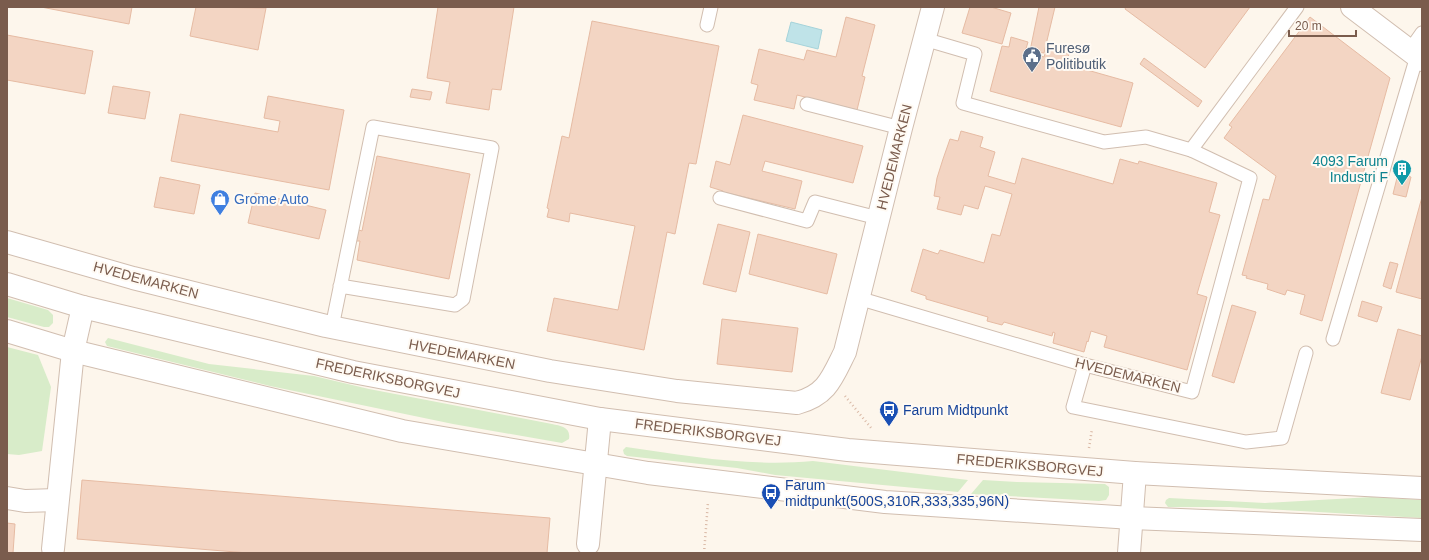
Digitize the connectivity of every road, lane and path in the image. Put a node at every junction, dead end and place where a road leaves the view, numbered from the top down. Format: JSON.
{"nodes":[{"id":1,"x":711,"y":7,"type":"edge"},
{"id":2,"x":933,"y":7,"type":"edge"},
{"id":3,"x":1296,"y":7,"type":"edge"},
{"id":4,"x":1352,"y":7,"type":"edge"},
{"id":5,"x":707,"y":25,"type":"dead end"},
{"id":6,"x":924,"y":39,"type":"junction"},
{"id":7,"x":1418,"y":50,"type":"edge"},
{"id":8,"x":807,"y":104,"type":"dead end"},
{"id":9,"x":901,"y":128,"type":"junction"},
{"id":10,"x":1191,"y":150,"type":"junction"},
{"id":11,"x":720,"y":198,"type":"dead end"},
{"id":12,"x":878,"y":218,"type":"junction"},
{"id":13,"x":7,"y":242,"type":"edge"},
{"id":14,"x":7,"y":284,"type":"edge"},
{"id":15,"x":340,"y":286,"type":"junction"},
{"id":16,"x":858,"y":298,"type":"junction"},
{"id":17,"x":83,"y":306,"type":"junction"},
{"id":18,"x":332,"y":327,"type":"junction"},
{"id":19,"x":7,"y":331,"type":"edge"},
{"id":20,"x":1333,"y":339,"type":"dead end"},
{"id":21,"x":73,"y":351,"type":"junction"},
{"id":22,"x":1306,"y":353,"type":"dead end"},
{"id":23,"x":1085,"y":365,"type":"junction"},
{"id":24,"x":832,"y":379,"type":"junction"},
{"id":25,"x":1094,"y":411,"type":"junction"},
{"id":26,"x":600,"y":419,"type":"junction"},
{"id":27,"x":875,"y":435,"type":"dead end"},
{"id":28,"x":1088,"y":452,"type":"dead end"},
{"id":29,"x":595,"y":464,"type":"junction"},
{"id":30,"x":1135,"y":473,"type":"junction"},
{"id":31,"x":1422,"y":488,"type":"edge"},
{"id":32,"x":708,"y":497,"type":"dead end"},
{"id":33,"x":7,"y":498,"type":"edge"},
{"id":34,"x":58,"y":500,"type":"junction"},
{"id":35,"x":1132,"y":518,"type":"junction"},
{"id":36,"x":1422,"y":530,"type":"edge"},
{"id":37,"x":588,"y":544,"type":"dead end"},
{"id":38,"x":53,"y":549,"type":"dead end"},
{"id":39,"x":704,"y":553,"type":"edge"},
{"id":40,"x":1129,"y":553,"type":"edge"}],
"edges":[{"from":1,"to":5,"type":"lane"},
{"from":2,"to":6,"type":"street","name":"HVEDEMARKEN"},
{"from":3,"to":10,"type":"lane"},
{"from":4,"to":7,"type":"street"},
{"from":6,"to":9,"type":"street","name":"HVEDEMARKEN"},
{"from":6,"to":10,"type":"lane","name":"HVEDEMARKEN"},
{"from":7,"to":20,"type":"lane"},
{"from":8,"to":9,"type":"lane"},
{"from":9,"to":12,"type":"street","name":"HVEDEMARKEN"},
{"from":10,"to":23,"type":"lane","name":"HVEDEMARKEN"},
{"from":11,"to":12,"type":"lane"},
{"from":12,"to":16,"type":"street","name":"HVEDEMARKEN"},
{"from":13,"to":18,"type":"street","name":"HVEDEMARKEN"},
{"from":14,"to":17,"type":"street","name":"FREDERIKSBORGVEJ"},
{"from":15,"to":15,"type":"lane"},
{"from":15,"to":18,"type":"lane"},
{"from":16,"to":23,"type":"lane","name":"HVEDEMARKEN"},
{"from":16,"to":24,"type":"street","name":"HVEDEMARKEN"},
{"from":17,"to":21,"type":"street"},
{"from":17,"to":26,"type":"street","name":"FREDERIKSBORGVEJ"},
{"from":18,"to":24,"type":"street","name":"HVEDEMARKEN"},
{"from":19,"to":21,"type":"street"},
{"from":21,"to":29,"type":"street"},
{"from":21,"to":34,"type":"street"},
{"from":22,"to":25,"type":"lane"},
{"from":23,"to":25,"type":"lane"},
{"from":24,"to":27,"type":"path"},
{"from":25,"to":28,"type":"path"},
{"from":26,"to":29,"type":"street"},
{"from":26,"to":30,"type":"street","name":"FREDERIKSBORGVEJ"},
{"from":29,"to":35,"type":"street"},
{"from":29,"to":37,"type":"street"},
{"from":30,"to":31,"type":"street","name":"FREDERIKSBORGVEJ"},
{"from":30,"to":35,"type":"street"},
{"from":32,"to":39,"type":"path"},
{"from":33,"to":34,"type":"street"},
{"from":34,"to":38,"type":"street"},
{"from":35,"to":36,"type":"street"},
{"from":35,"to":40,"type":"street"}]}
